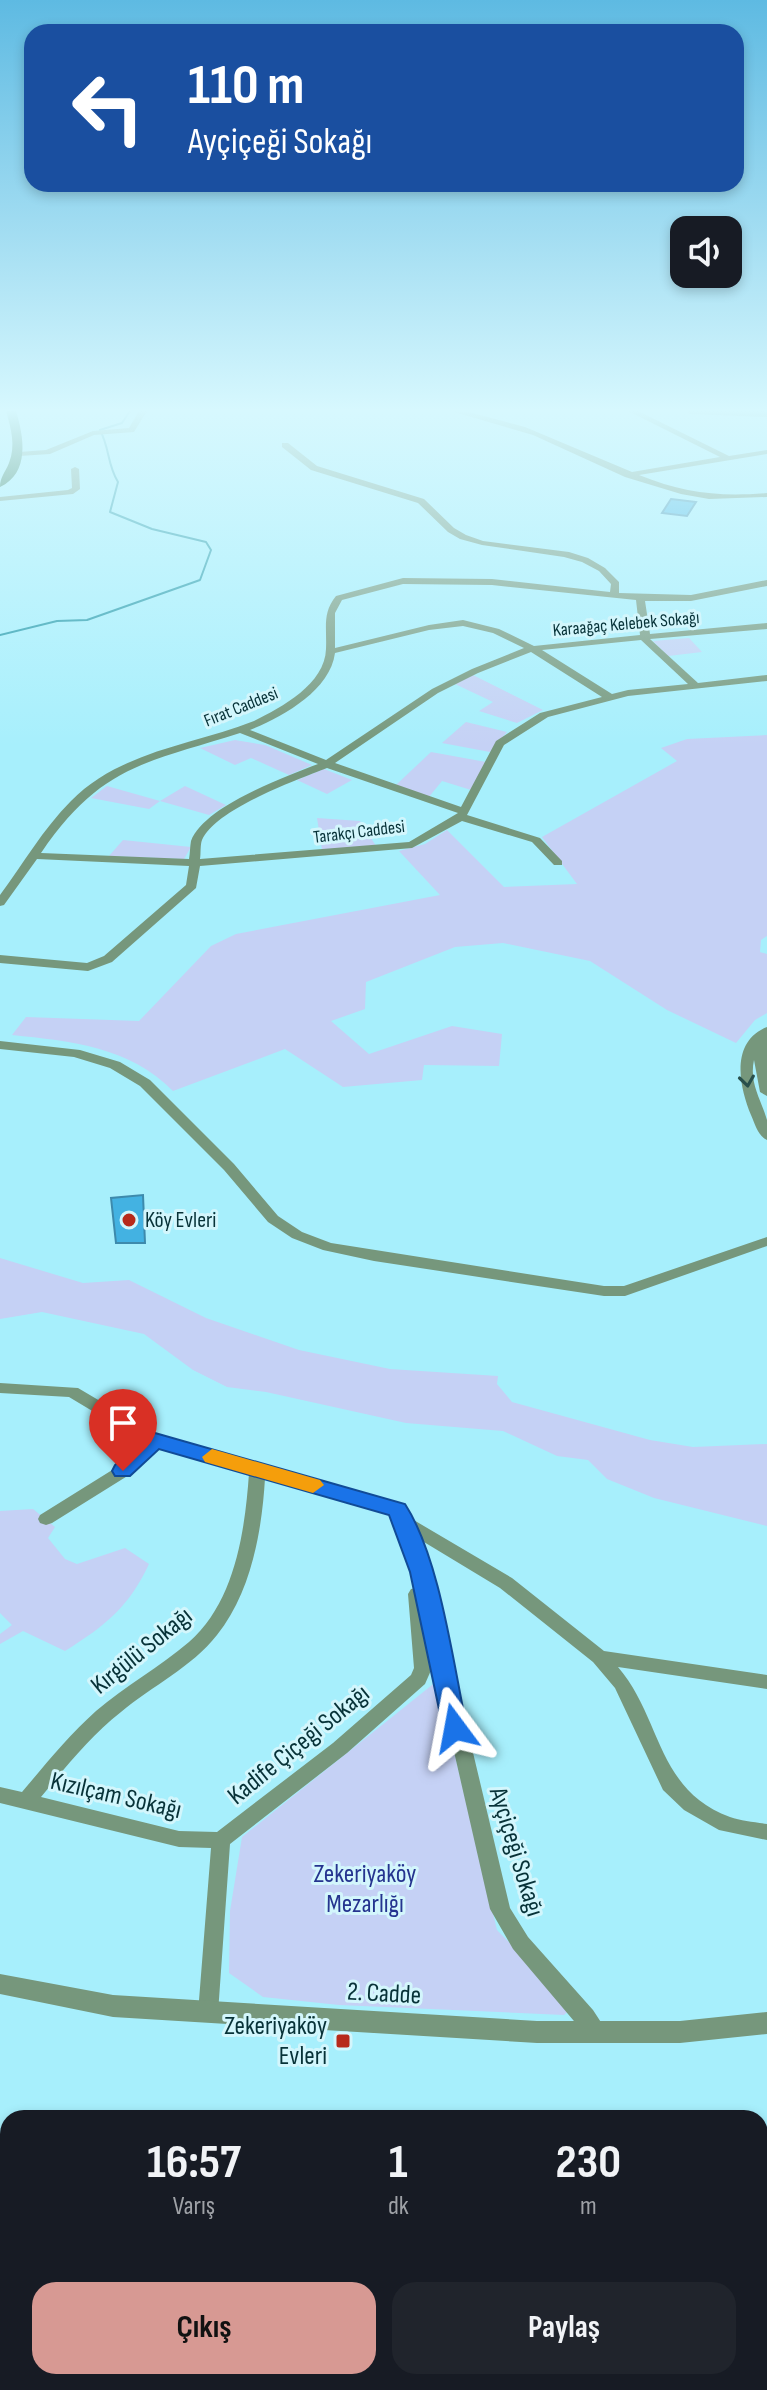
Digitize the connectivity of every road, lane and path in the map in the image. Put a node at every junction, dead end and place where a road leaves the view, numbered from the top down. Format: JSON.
{"nodes":[{"id":1,"x":443,"y":523,"type":"edge"},
{"id":2,"x":767,"y":583,"type":"edge"},
{"id":3,"x":614,"y":596,"type":"junction"},
{"id":4,"x":640,"y":598,"type":"junction"},
{"id":5,"x":767,"y":626,"type":"edge"},
{"id":6,"x":646,"y":636,"type":"junction"},
{"id":7,"x":530,"y":649,"type":"junction"},
{"id":8,"x":331,"y":651,"type":"junction"},
{"id":9,"x":767,"y":678,"type":"edge"},
{"id":10,"x":694,"y":684,"type":"junction"},
{"id":11,"x":609,"y":697,"type":"junction"},
{"id":12,"x":238,"y":729,"type":"junction"},
{"id":13,"x":327,"y":764,"type":"junction"},
{"id":14,"x":463,"y":814,"type":"junction"},
{"id":15,"x":35,"y":856,"type":"junction"},
{"id":16,"x":196,"y":863,"type":"junction"},
{"id":17,"x":558,"y":863,"type":"dead end"},
{"id":18,"x":0,"y":903,"type":"edge"},
{"id":19,"x":0,"y":959,"type":"edge"},
{"id":20,"x":767,"y":1033,"type":"edge"},
{"id":21,"x":0,"y":1045,"type":"edge"},
{"id":22,"x":767,"y":1092,"type":"edge"},
{"id":23,"x":767,"y":1136,"type":"edge"},
{"id":24,"x":767,"y":1231,"type":"edge"},
{"id":25,"x":767,"y":1241,"type":"edge"},
{"id":26,"x":749,"y":1246,"type":"junction"},
{"id":27,"x":0,"y":1388,"type":"edge"},
{"id":28,"x":155,"y":1441,"type":"junction"},
{"id":29,"x":258,"y":1469,"type":"junction"},
{"id":30,"x":46,"y":1519,"type":"dead end"},
{"id":31,"x":406,"y":1523,"type":"junction"},
{"id":32,"x":599,"y":1657,"type":"junction"},
{"id":33,"x":767,"y":1682,"type":"edge"},
{"id":34,"x":0,"y":1795,"type":"edge"},
{"id":35,"x":25,"y":1802,"type":"junction"},
{"id":36,"x":767,"y":1832,"type":"edge"},
{"id":37,"x":221,"y":1840,"type":"junction"},
{"id":38,"x":0,"y":1984,"type":"edge"},
{"id":39,"x":208,"y":2013,"type":"junction"},
{"id":40,"x":767,"y":2023,"type":"edge"},
{"id":41,"x":597,"y":2033,"type":"junction"}],
"edges":[{"from":1,"to":3,"type":"street"},
{"from":2,"to":4,"type":"street"},
{"from":3,"to":4,"type":"street"},
{"from":3,"to":8,"type":"street"},
{"from":4,"to":6,"type":"street"},
{"from":5,"to":6,"type":"street","name":"Karaağaç Kelebek Sokağı"},
{"from":6,"to":7,"type":"street","name":"Karaağaç Kelebek Sokağı"},
{"from":6,"to":10,"type":"street"},
{"from":7,"to":8,"type":"street"},
{"from":7,"to":11,"type":"street"},
{"from":7,"to":13,"type":"street","name":"Karaağaç Kelebek Sokağı"},
{"from":8,"to":12,"type":"street","name":"Fırat Caddesi"},
{"from":9,"to":10,"type":"street"},
{"from":10,"to":11,"type":"street"},
{"from":11,"to":14,"type":"street"},
{"from":12,"to":13,"type":"street"},
{"from":12,"to":15,"type":"street","name":"Fırat Caddesi"},
{"from":13,"to":14,"type":"street"},
{"from":13,"to":16,"type":"street","name":"Karaağaç Kelebek Sokağı"},
{"from":14,"to":16,"type":"street","name":"Tarakçı Caddesi"},
{"from":14,"to":17,"type":"street"},
{"from":15,"to":16,"type":"street","name":"Tarakçı Caddesi"},
{"from":15,"to":18,"type":"street","name":"Fırat Caddesi"},
{"from":16,"to":19,"type":"street","name":"Karaağaç Kelebek Sokağı"},
{"from":20,"to":22,"type":"street"},
{"from":20,"to":23,"type":"street","one_way":true},
{"from":21,"to":26,"type":"street"},
{"from":24,"to":26,"type":"street"},
{"from":25,"to":26,"type":"street"},
{"from":27,"to":28,"type":"street"},
{"from":28,"to":29,"type":"street"},
{"from":28,"to":30,"type":"street"},
{"from":29,"to":31,"type":"street"},
{"from":29,"to":35,"type":"street","name":"Kırgülü Sokağı"},
{"from":31,"to":32,"type":"street"},
{"from":31,"to":37,"type":"street","name":"Kadife Çiçeği Sokağı"},
{"from":31,"to":41,"type":"street","name":"Ayçiçeği Sokağı"},
{"from":32,"to":33,"type":"street"},
{"from":32,"to":36,"type":"street"},
{"from":34,"to":35,"type":"street","name":"Kızılçam Sokağı"},
{"from":35,"to":37,"type":"street","name":"Kızılçam Sokağı"},
{"from":37,"to":39,"type":"street"},
{"from":38,"to":39,"type":"street","name":"2. Cadde"},
{"from":39,"to":41,"type":"street","name":"2. Cadde"},
{"from":40,"to":41,"type":"street","name":"2. Cadde"}]}
